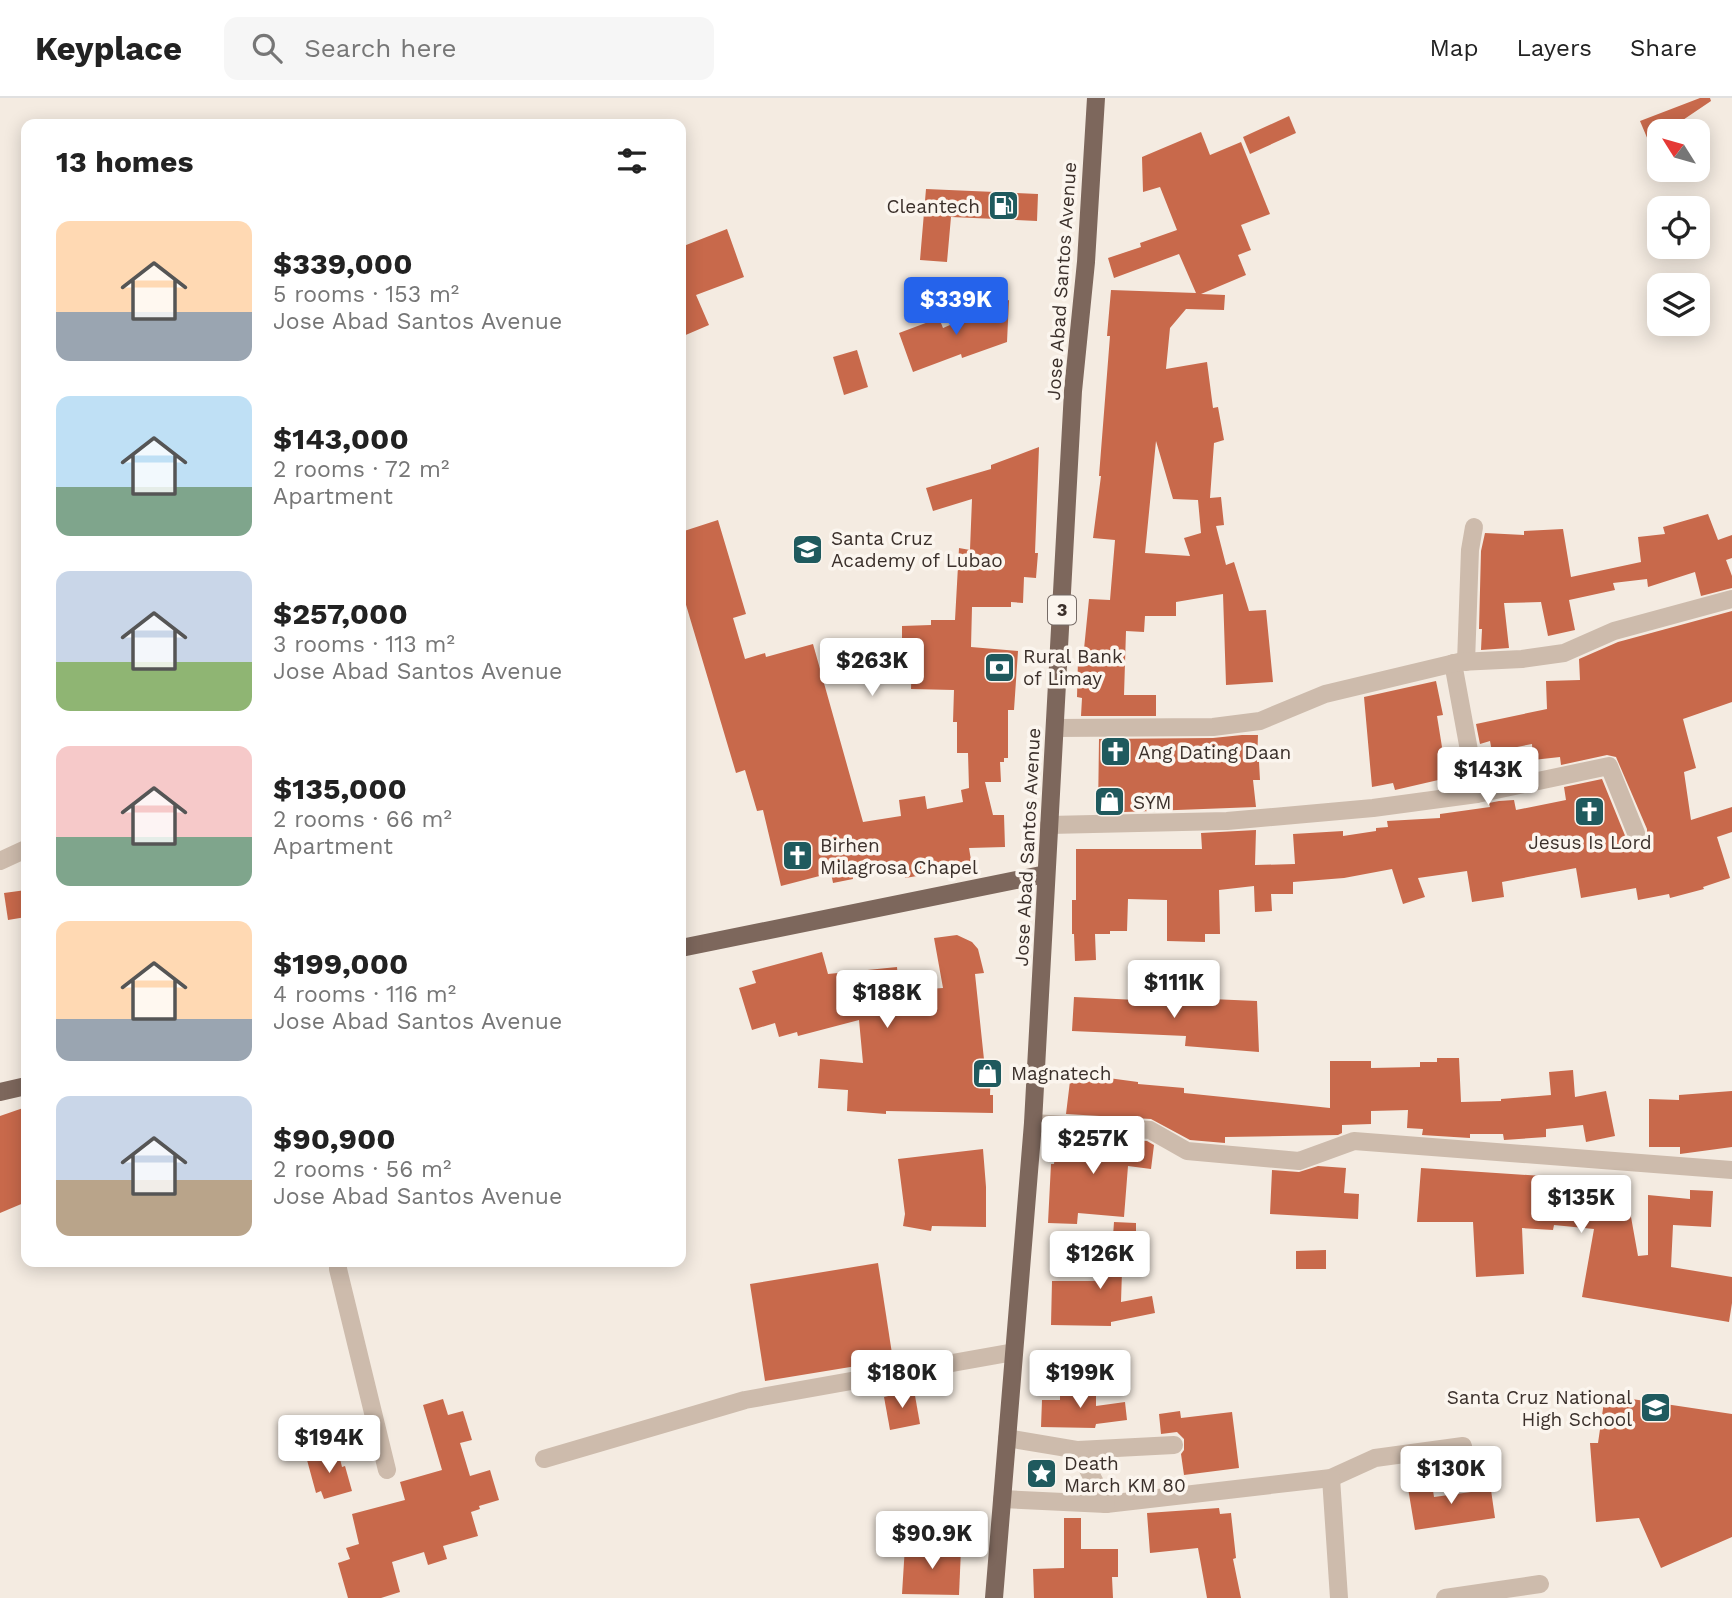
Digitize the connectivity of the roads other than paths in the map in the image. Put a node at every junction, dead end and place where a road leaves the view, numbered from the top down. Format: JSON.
{"nodes":[{"id":1,"x":1096,"y":98,"type":"edge"},
{"id":2,"x":1474,"y":527,"type":"dead end"},
{"id":3,"x":1732,"y":599,"type":"edge"},
{"id":4,"x":1460,"y":662,"type":"junction"},
{"id":5,"x":1055,"y":728,"type":"junction"},
{"id":6,"x":1477,"y":794,"type":"junction"},
{"id":7,"x":1049,"y":825,"type":"junction"},
{"id":8,"x":1636,"y":833,"type":"dead end"},
{"id":9,"x":21,"y":851,"type":"edge"},
{"id":10,"x":0,"y":861,"type":"edge"},
{"id":11,"x":1046,"y":874,"type":"junction"},
{"id":12,"x":686,"y":947,"type":"edge"},
{"id":13,"x":21,"y":1087,"type":"edge"},
{"id":14,"x":0,"y":1092,"type":"edge"},
{"id":15,"x":1033,"y":1123,"type":"junction"},
{"id":16,"x":1732,"y":1170,"type":"edge"},
{"id":17,"x":338,"y":1267,"type":"edge"},
{"id":18,"x":1014,"y":1352,"type":"junction"},
{"id":19,"x":1007,"y":1438,"type":"junction"},
{"id":20,"x":1174,"y":1445,"type":"dead end"},
{"id":21,"x":1463,"y":1446,"type":"dead end"},
{"id":22,"x":1078,"y":1450,"type":"junction"},
{"id":23,"x":544,"y":1459,"type":"dead end"},
{"id":24,"x":387,"y":1470,"type":"dead end"},
{"id":25,"x":1331,"y":1478,"type":"junction"},
{"id":26,"x":1002,"y":1499,"type":"junction"},
{"id":27,"x":1105,"y":1504,"type":"junction"},
{"id":28,"x":1541,"y":1584,"type":"dead end"},
{"id":29,"x":994,"y":1598,"type":"edge"},
{"id":30,"x":1339,"y":1598,"type":"edge"},
{"id":31,"x":1445,"y":1598,"type":"edge"}],
"edges":[{"from":1,"to":5,"type":"main road","name":"Jose Abad Santos Avenue","number":"3"},
{"from":2,"to":4,"type":"street"},
{"from":3,"to":4,"type":"street"},
{"from":4,"to":5,"type":"street"},
{"from":4,"to":6,"type":"street"},
{"from":5,"to":7,"type":"main road","name":"Jose Abad Santos Avenue","number":"3"},
{"from":6,"to":7,"type":"street"},
{"from":6,"to":8,"type":"street"},
{"from":7,"to":11,"type":"main road","name":"Jose Abad Santos Avenue","number":"3"},
{"from":9,"to":10,"type":"street"},
{"from":11,"to":12,"type":"main road"},
{"from":11,"to":15,"type":"main road","name":"Jose Abad Santos Avenue","number":"3"},
{"from":13,"to":14,"type":"main road"},
{"from":15,"to":16,"type":"street"},
{"from":15,"to":18,"type":"main road","name":"Jose Abad Santos Avenue","number":"3"},
{"from":17,"to":24,"type":"street"},
{"from":18,"to":19,"type":"main road","name":"Jose Abad Santos Avenue","number":"3"},
{"from":18,"to":23,"type":"street"},
{"from":19,"to":22,"type":"street"},
{"from":19,"to":26,"type":"main road","name":"Jose Abad Santos Avenue","number":"3"},
{"from":20,"to":22,"type":"street"},
{"from":21,"to":25,"type":"street"},
{"from":22,"to":27,"type":"street"},
{"from":25,"to":27,"type":"street"},
{"from":25,"to":30,"type":"street"},
{"from":26,"to":27,"type":"street"},
{"from":26,"to":29,"type":"main road","name":"Jose Abad Santos Avenue","number":"3"},
{"from":28,"to":31,"type":"street"}]}
